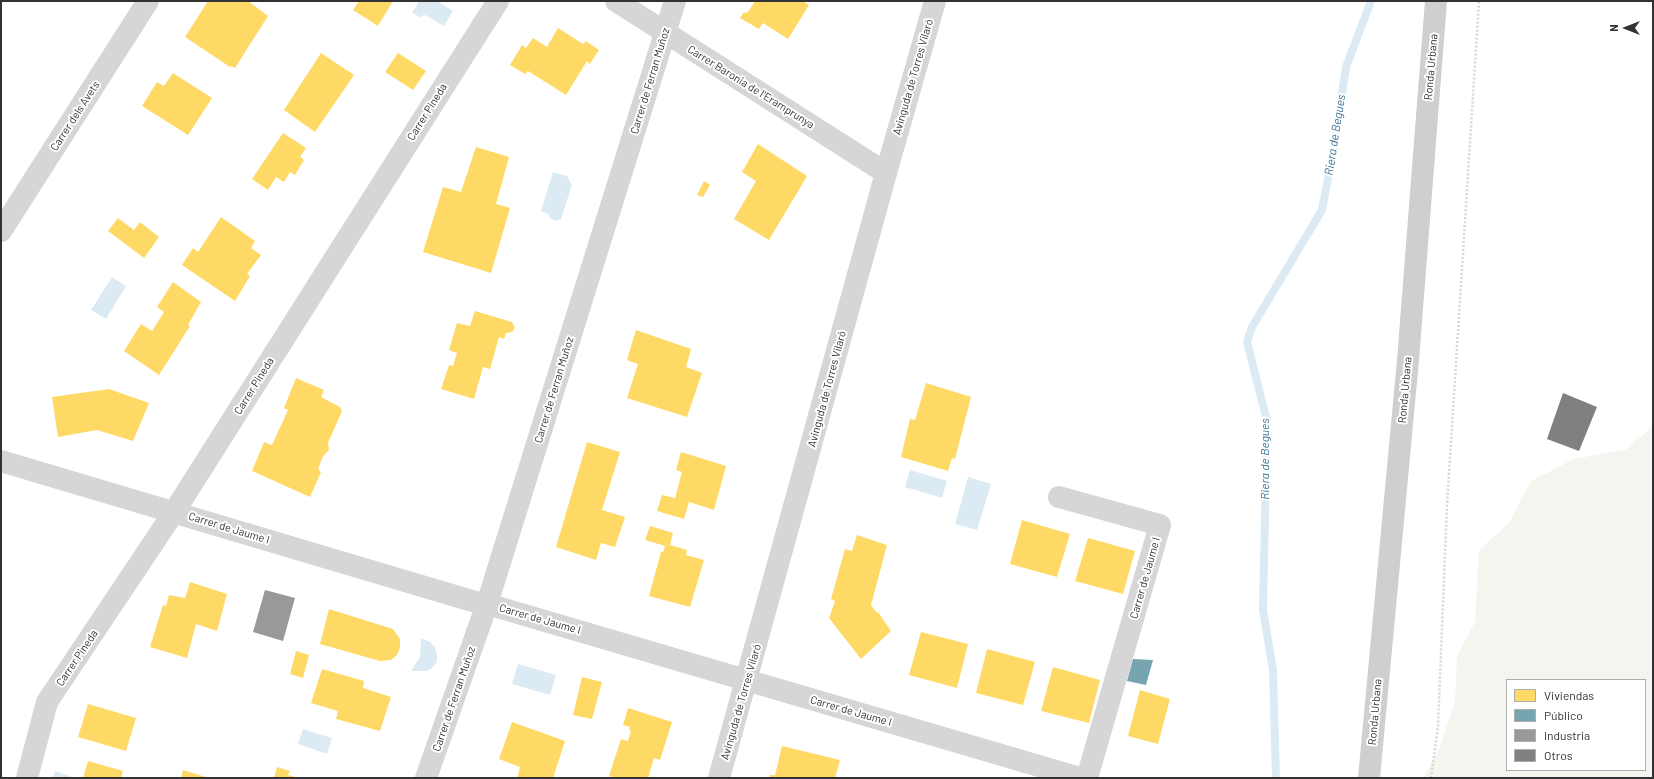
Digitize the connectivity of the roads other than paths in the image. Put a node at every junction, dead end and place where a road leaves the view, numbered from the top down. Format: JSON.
{"nodes":[{"id":1,"x":148,"y":1,"type":"edge"},
{"id":2,"x":498,"y":1,"type":"edge"},
{"id":3,"x":616,"y":1,"type":"edge"},
{"id":4,"x":675,"y":1,"type":"edge"},
{"id":5,"x":935,"y":1,"type":"edge"},
{"id":6,"x":1436,"y":1,"type":"edge"},
{"id":7,"x":665,"y":32,"type":"junction"},
{"id":8,"x":886,"y":173,"type":"junction"},
{"id":9,"x":1,"y":231,"type":"edge"},
{"id":10,"x":1,"y":461,"type":"edge"},
{"id":11,"x":1059,"y":497,"type":"dead end"},
{"id":12,"x":174,"y":512,"type":"junction"},
{"id":13,"x":487,"y":604,"type":"junction"},
{"id":14,"x":747,"y":680,"type":"junction"},
{"id":15,"x":27,"y":778,"type":"edge"},
{"id":16,"x":426,"y":778,"type":"edge"},
{"id":17,"x":719,"y":778,"type":"edge"},
{"id":18,"x":1080,"y":778,"type":"edge"},
{"id":19,"x":1087,"y":778,"type":"edge"},
{"id":20,"x":1369,"y":778,"type":"edge"}],
"edges":[{"from":1,"to":9,"type":"street","name":"Carrer dels Avets"},
{"from":2,"to":12,"type":"street","name":"Carrer Pineda"},
{"from":3,"to":7,"type":"street","name":"Carrer Baronia de l'Eramprunya"},
{"from":4,"to":7,"type":"street","name":"Carrer de Ferran Muñoz"},
{"from":5,"to":8,"type":"street","name":"Avinguda de Torres Vilaró"},
{"from":6,"to":20,"type":"main road","name":"Ronda Urbana"},
{"from":7,"to":8,"type":"street","name":"Carrer Baronia de l'Eramprunya"},
{"from":7,"to":13,"type":"street","name":"Carrer de Ferran Muñoz"},
{"from":8,"to":14,"type":"street","name":"Avinguda de Torres Vilaró"},
{"from":10,"to":12,"type":"street","name":"Carrer de Jaume I"},
{"from":11,"to":19,"type":"street","name":"Carrer de Jaume I"},
{"from":12,"to":13,"type":"street","name":"Carrer de Jaume I"},
{"from":12,"to":15,"type":"street","name":"Carrer Pineda"},
{"from":13,"to":14,"type":"street","name":"Carrer de Jaume I"},
{"from":13,"to":16,"type":"street","name":"Carrer de Ferran Muñoz"},
{"from":14,"to":17,"type":"street","name":"Avinguda de Torres Vilaró"},
{"from":14,"to":18,"type":"street","name":"Carrer de Jaume I"}]}
